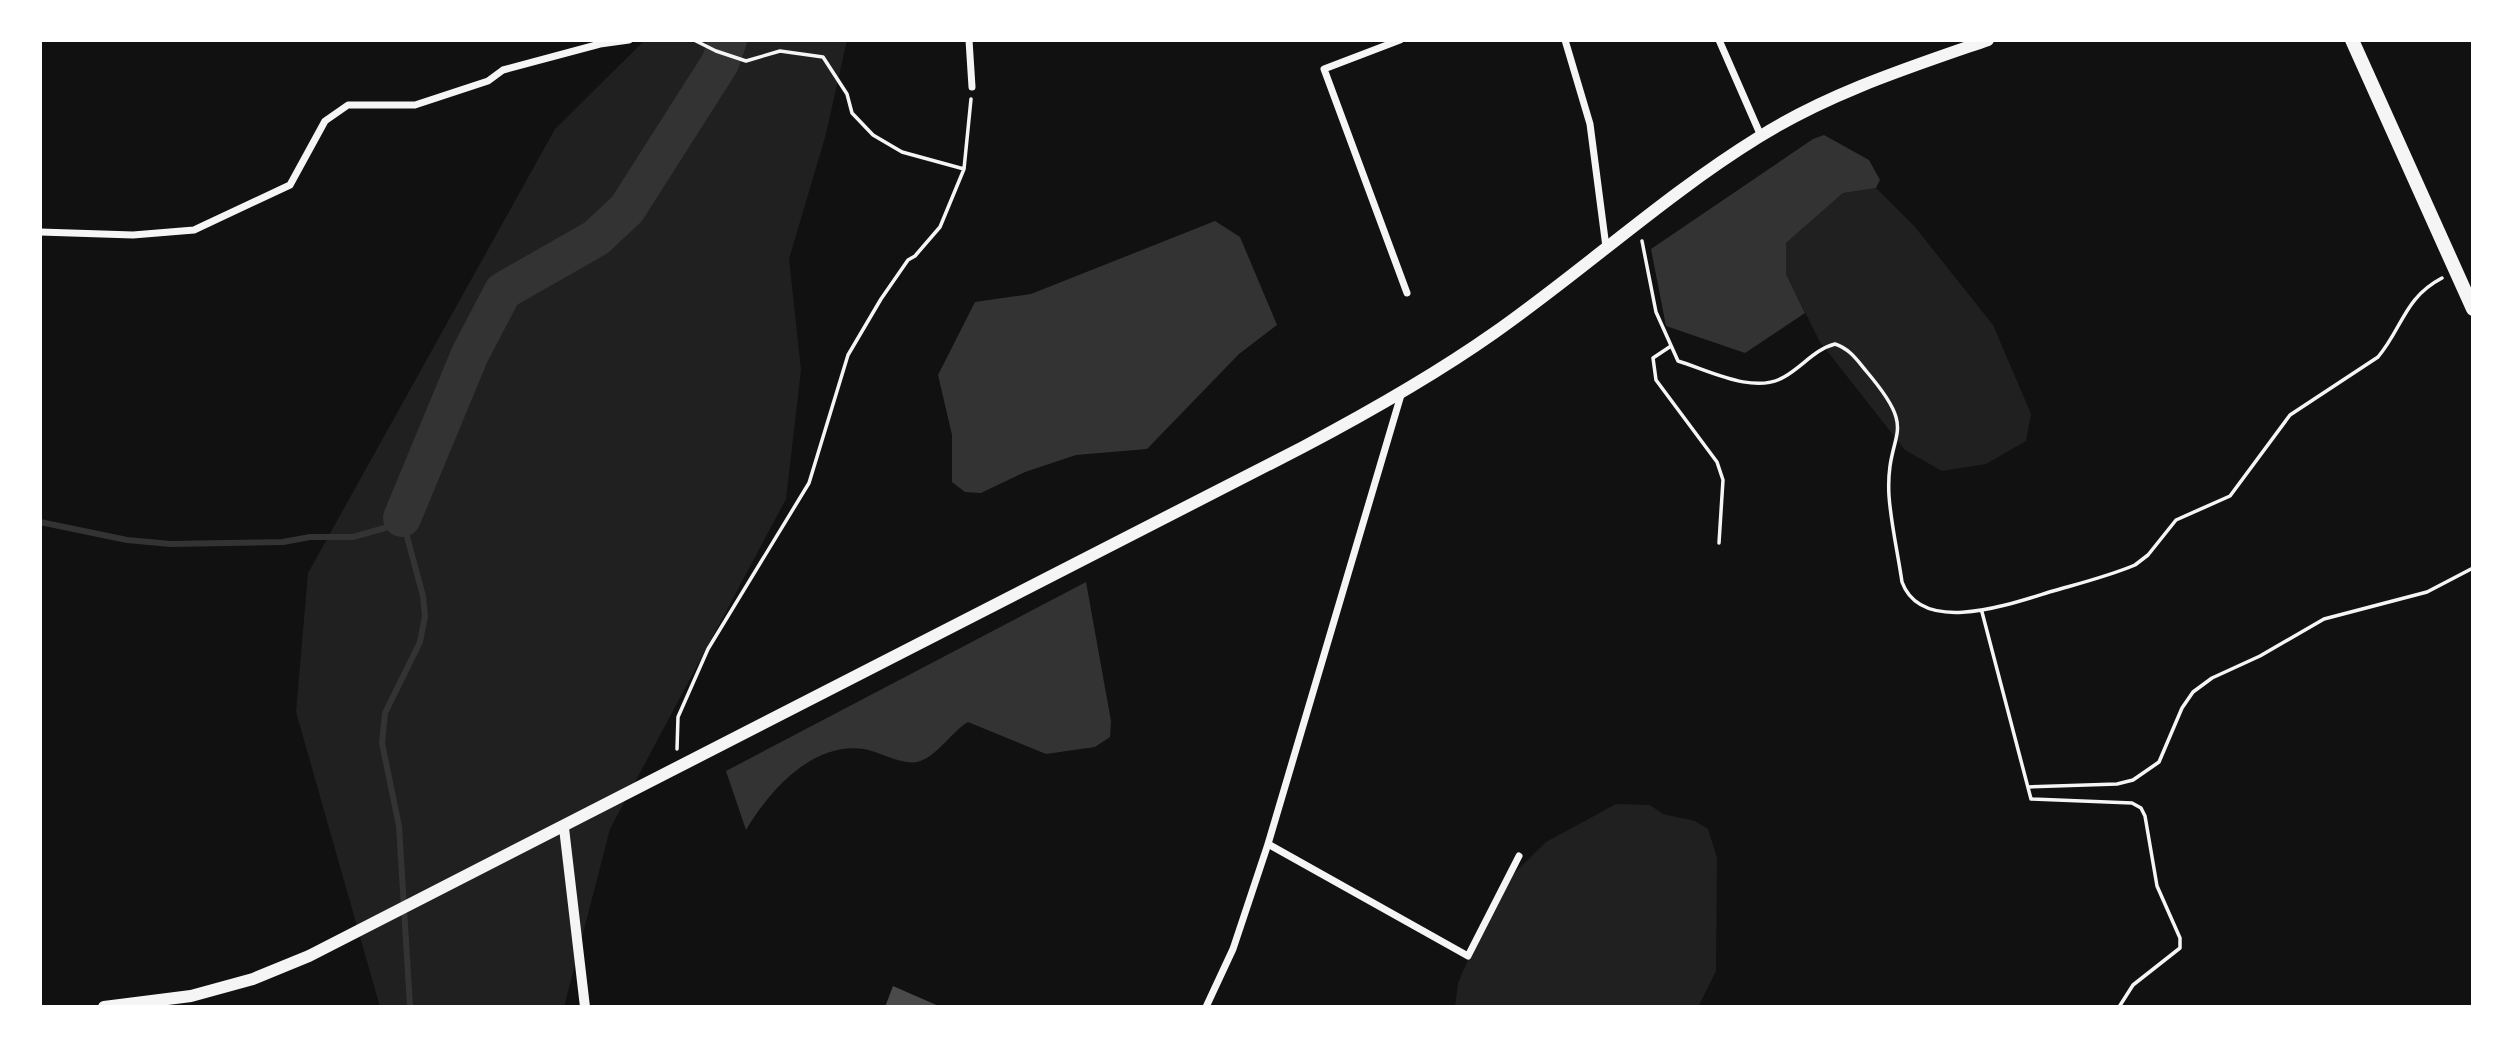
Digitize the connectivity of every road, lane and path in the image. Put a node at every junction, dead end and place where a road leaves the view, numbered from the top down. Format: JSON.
{"nodes":[{"id":1,"x":629,"y":40,"type":"edge"},
{"id":2,"x":694,"y":40,"type":"edge"},
{"id":3,"x":969,"y":40,"type":"edge"},
{"id":4,"x":1400,"y":40,"type":"edge"},
{"id":5,"x":1565,"y":40,"type":"edge"},
{"id":6,"x":1719,"y":40,"type":"edge"},
{"id":7,"x":1988,"y":40,"type":"edge"},
{"id":8,"x":2352,"y":40,"type":"edge"},
{"id":9,"x":972,"y":87,"type":"joint"},
{"id":10,"x":1761,"y":136,"type":"junction"},
{"id":11,"x":964,"y":169,"type":"junction"},
{"id":12,"x":1639,"y":222,"type":"junction"},
{"id":13,"x":40,"y":232,"type":"edge"},
{"id":14,"x":1606,"y":247,"type":"junction"},
{"id":15,"x":2456,"y":271,"type":"junction"},
{"id":16,"x":1407,"y":293,"type":"dead end"},
{"id":17,"x":2473,"y":309,"type":"edge"},
{"id":18,"x":1671,"y":346,"type":"junction"},
{"id":19,"x":1402,"y":393,"type":"junction"},
{"id":20,"x":1719,"y":543,"type":"dead end"},
{"id":21,"x":2473,"y":568,"type":"edge"},
{"id":22,"x":1982,"y":612,"type":"junction"},
{"id":23,"x":676,"y":769,"type":"junction"},
{"id":24,"x":2028,"y":787,"type":"junction"},
{"id":25,"x":564,"y":828,"type":"junction"},
{"id":26,"x":1268,"y":844,"type":"junction"},
{"id":27,"x":1519,"y":856,"type":"dead end"},
{"id":28,"x":104,"y":1007,"type":"edge"},
{"id":29,"x":585,"y":1007,"type":"edge"},
{"id":30,"x":1206,"y":1007,"type":"edge"},
{"id":31,"x":2119,"y":1007,"type":"edge"}],
"edges":[{"from":1,"to":13,"type":"street"},
{"from":2,"to":11,"type":"path"},
{"from":3,"to":9,"type":"street"},
{"from":4,"to":16,"type":"street"},
{"from":5,"to":14,"type":"street"},
{"from":6,"to":10,"type":"street"},
{"from":7,"to":10,"type":"main road"},
{"from":8,"to":15,"type":"main road"},
{"from":9,"to":11,"type":"path"},
{"from":10,"to":12,"type":"main road"},
{"from":11,"to":23,"type":"path"},
{"from":12,"to":14,"type":"main road"},
{"from":12,"to":18,"type":"path"},
{"from":14,"to":19,"type":"main road"},
{"from":15,"to":17,"type":"main road"},
{"from":15,"to":22,"type":"path"},
{"from":18,"to":20,"type":"path"},
{"from":18,"to":22,"type":"path"},
{"from":19,"to":23,"type":"main road"},
{"from":19,"to":26,"type":"street"},
{"from":21,"to":24,"type":"path"},
{"from":22,"to":24,"type":"path"},
{"from":23,"to":25,"type":"main road"},
{"from":24,"to":31,"type":"path"},
{"from":25,"to":28,"type":"main road"},
{"from":25,"to":29,"type":"street"},
{"from":26,"to":27,"type":"street"},
{"from":26,"to":30,"type":"street"}]}
